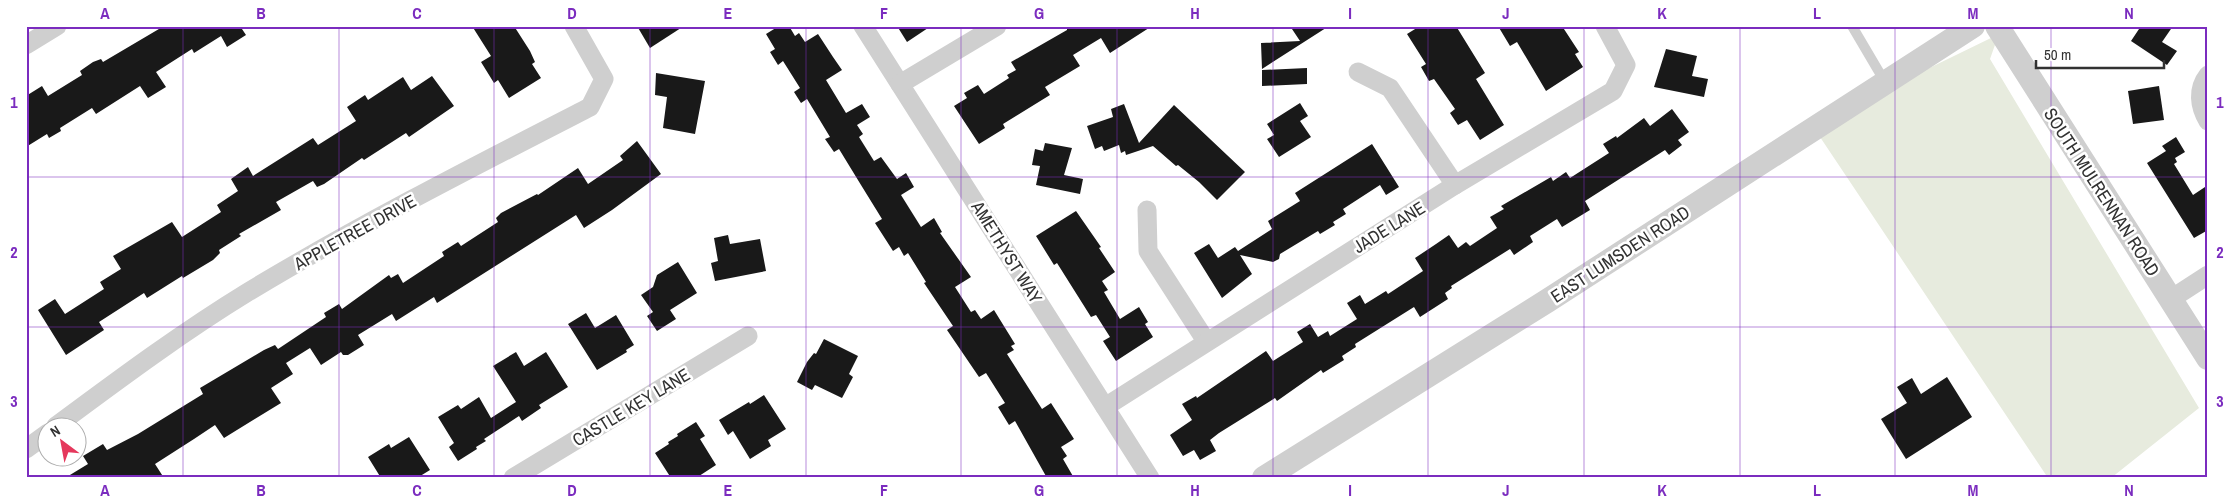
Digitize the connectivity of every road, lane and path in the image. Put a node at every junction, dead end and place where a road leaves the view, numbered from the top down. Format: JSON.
{"nodes":[{"id":1,"x":57,"y":26,"type":"edge"},
{"id":2,"x":574,"y":26,"type":"edge"},
{"id":3,"x":863,"y":26,"type":"edge"},
{"id":4,"x":997,"y":26,"type":"edge"},
{"id":5,"x":1605,"y":26,"type":"edge"},
{"id":6,"x":1973,"y":26,"type":"edge"},
{"id":7,"x":1997,"y":26,"type":"edge"},
{"id":8,"x":1851,"y":27,"type":"edge"},
{"id":9,"x":26,"y":44,"type":"edge"},
{"id":10,"x":1358,"y":72,"type":"dead end"},
{"id":11,"x":2208,"y":75,"type":"edge"},
{"id":12,"x":1885,"y":82,"type":"junction"},
{"id":13,"x":900,"y":84,"type":"junction"},
{"id":14,"x":2208,"y":121,"type":"edge"},
{"id":15,"x":1455,"y":185,"type":"junction"},
{"id":16,"x":1147,"y":210,"type":"dead end"},
{"id":17,"x":2208,"y":275,"type":"edge"},
{"id":18,"x":2171,"y":299,"type":"junction"},
{"id":19,"x":748,"y":336,"type":"dead end"},
{"id":20,"x":1206,"y":341,"type":"junction"},
{"id":21,"x":2208,"y":358,"type":"edge"},
{"id":22,"x":1105,"y":407,"type":"junction"},
{"id":23,"x":69,"y":416,"type":"edge"},
{"id":24,"x":38,"y":440,"type":"edge"},
{"id":25,"x":26,"y":449,"type":"edge"},
{"id":26,"x":513,"y":478,"type":"edge"},
{"id":27,"x":1150,"y":478,"type":"edge"},
{"id":28,"x":1264,"y":478,"type":"edge"}],
"edges":[{"from":1,"to":9,"type":"street"},
{"from":2,"to":23,"type":"street","name":"APPLETREE DRIVE"},
{"from":3,"to":13,"type":"street","name":"AMETHYST WAY"},
{"from":4,"to":13,"type":"street"},
{"from":5,"to":15,"type":"street","name":"JADE LANE"},
{"from":6,"to":12,"type":"street","name":"EAST LUMSDEN ROAD"},
{"from":7,"to":18,"type":"street","name":"SOUTH MULRENNAN ROAD"},
{"from":8,"to":12,"type":"lane"},
{"from":10,"to":15,"type":"street"},
{"from":11,"to":14,"type":"street"},
{"from":12,"to":28,"type":"street","name":"EAST LUMSDEN ROAD"},
{"from":13,"to":22,"type":"street","name":"AMETHYST WAY"},
{"from":15,"to":20,"type":"street","name":"JADE LANE"},
{"from":16,"to":20,"type":"street"},
{"from":17,"to":18,"type":"street"},
{"from":18,"to":21,"type":"street","name":"SOUTH MULRENNAN ROAD"},
{"from":19,"to":26,"type":"street","name":"CASTLE KEY LANE"},
{"from":20,"to":22,"type":"street","name":"JADE LANE"},
{"from":22,"to":27,"type":"street","name":"AMETHYST WAY"},
{"from":24,"to":25,"type":"street"}]}
